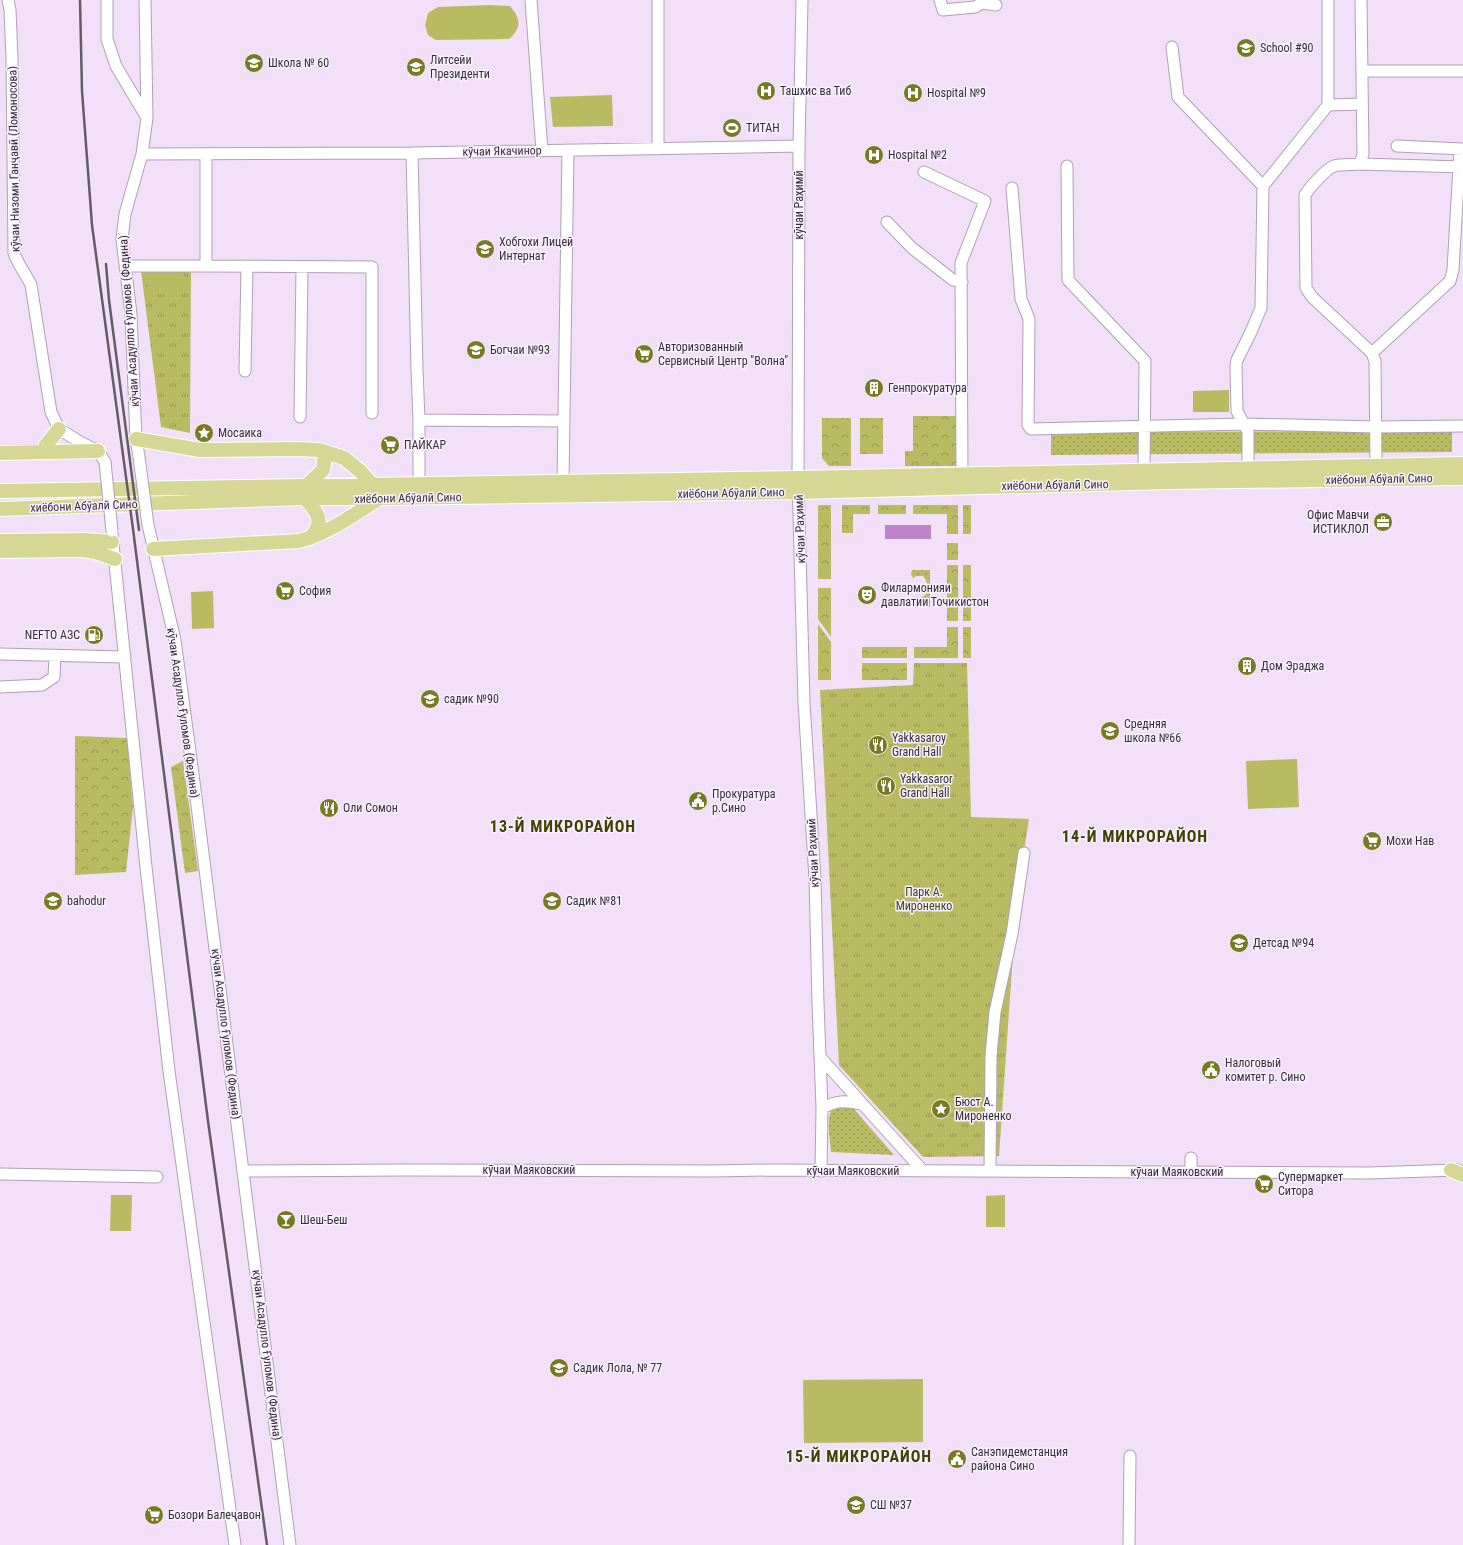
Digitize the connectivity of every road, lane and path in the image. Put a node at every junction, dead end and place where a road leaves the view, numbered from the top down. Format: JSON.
{"nodes":[{"id":1,"x":8,"y":0,"type":"edge"},
{"id":2,"x":107,"y":0,"type":"edge"},
{"id":3,"x":145,"y":0,"type":"edge"},
{"id":4,"x":531,"y":0,"type":"edge"},
{"id":5,"x":658,"y":0,"type":"edge"},
{"id":6,"x":802,"y":0,"type":"edge"},
{"id":7,"x":940,"y":0,"type":"edge"},
{"id":8,"x":1328,"y":0,"type":"edge"},
{"id":9,"x":1361,"y":0,"type":"edge"},
{"id":10,"x":996,"y":6,"type":"dead end"},
{"id":11,"x":1172,"y":47,"type":"dead end"},
{"id":12,"x":1362,"y":71,"type":"junction"},
{"id":13,"x":1463,"y":71,"type":"edge"},
{"id":14,"x":1362,"y":104,"type":"junction"},
{"id":15,"x":1328,"y":105,"type":"junction"},
{"id":16,"x":147,"y":118,"type":"junction"},
{"id":17,"x":799,"y":146,"type":"junction"},
{"id":18,"x":1398,"y":146,"type":"dead end"},
{"id":19,"x":658,"y":149,"type":"junction"},
{"id":20,"x":1462,"y":149,"type":"edge"},
{"id":21,"x":568,"y":150,"type":"junction"},
{"id":22,"x":542,"y":151,"type":"junction"},
{"id":23,"x":412,"y":153,"type":"junction"},
{"id":24,"x":142,"y":154,"type":"junction"},
{"id":25,"x":206,"y":154,"type":"junction"},
{"id":26,"x":1360,"y":164,"type":"junction"},
{"id":27,"x":1067,"y":166,"type":"dead end"},
{"id":28,"x":1461,"y":167,"type":"edge"},
{"id":29,"x":924,"y":172,"type":"dead end"},
{"id":30,"x":1263,"y":186,"type":"junction"},
{"id":31,"x":1012,"y":188,"type":"dead end"},
{"id":32,"x":887,"y":222,"type":"dead end"},
{"id":33,"x":125,"y":266,"type":"junction"},
{"id":34,"x":206,"y":266,"type":"junction"},
{"id":35,"x":247,"y":266,"type":"junction"},
{"id":36,"x":302,"y":267,"type":"junction"},
{"id":37,"x":962,"y":282,"type":"junction"},
{"id":38,"x":1372,"y":353,"type":"junction"},
{"id":39,"x":245,"y":371,"type":"dead end"},
{"id":40,"x":372,"y":413,"type":"dead end"},
{"id":41,"x":300,"y":417,"type":"dead end"},
{"id":42,"x":419,"y":420,"type":"junction"},
{"id":43,"x":564,"y":420,"type":"junction"},
{"id":44,"x":1244,"y":424,"type":"junction"},
{"id":45,"x":1145,"y":426,"type":"junction"},
{"id":46,"x":1463,"y":426,"type":"edge"},
{"id":47,"x":1376,"y":427,"type":"junction"},
{"id":48,"x":59,"y":429,"type":"junction"},
{"id":49,"x":136,"y":439,"type":"junction"},
{"id":50,"x":80,"y":442,"type":"junction"},
{"id":51,"x":46,"y":445,"type":"junction"},
{"id":52,"x":0,"y":446,"type":"edge"},
{"id":53,"x":319,"y":450,"type":"junction"},
{"id":54,"x":0,"y":453,"type":"edge"},
{"id":55,"x":101,"y":457,"type":"junction"},
{"id":56,"x":1463,"y":464,"type":"edge"},
{"id":57,"x":1376,"y":466,"type":"junction"},
{"id":58,"x":1144,"y":471,"type":"junction"},
{"id":59,"x":962,"y":474,"type":"junction"},
{"id":60,"x":1248,"y":475,"type":"junction"},
{"id":61,"x":1459,"y":480,"type":"edge"},
{"id":62,"x":563,"y":482,"type":"junction"},
{"id":63,"x":373,"y":485,"type":"junction"},
{"id":64,"x":419,"y":485,"type":"junction"},
{"id":65,"x":798,"y":485,"type":"junction"},
{"id":66,"x":0,"y":491,"type":"edge"},
{"id":67,"x":306,"y":492,"type":"junction"},
{"id":68,"x":381,"y":498,"type":"junction"},
{"id":69,"x":0,"y":508,"type":"edge"},
{"id":70,"x":112,"y":537,"type":"junction"},
{"id":71,"x":310,"y":538,"type":"junction"},
{"id":72,"x":0,"y":541,"type":"edge"},
{"id":73,"x":153,"y":549,"type":"junction"},
{"id":74,"x":0,"y":551,"type":"edge"},
{"id":75,"x":115,"y":559,"type":"junction"},
{"id":76,"x":0,"y":654,"type":"edge"},
{"id":77,"x":55,"y":656,"type":"junction"},
{"id":78,"x":124,"y":657,"type":"junction"},
{"id":79,"x":0,"y":687,"type":"edge"},
{"id":80,"x":1024,"y":853,"type":"dead end"},
{"id":81,"x":820,"y":1058,"type":"junction"},
{"id":82,"x":860,"y":1104,"type":"junction"},
{"id":83,"x":822,"y":1108,"type":"junction"},
{"id":84,"x":1191,"y":1158,"type":"dead end"},
{"id":85,"x":1460,"y":1169,"type":"edge"},
{"id":86,"x":243,"y":1171,"type":"junction"},
{"id":87,"x":821,"y":1171,"type":"junction"},
{"id":88,"x":923,"y":1171,"type":"junction"},
{"id":89,"x":990,"y":1171,"type":"junction"},
{"id":90,"x":1191,"y":1172,"type":"junction"},
{"id":91,"x":0,"y":1174,"type":"edge"},
{"id":92,"x":157,"y":1177,"type":"dead end"},
{"id":93,"x":1130,"y":1456,"type":"dead end"},
{"id":94,"x":235,"y":1545,"type":"edge"},
{"id":95,"x":290,"y":1545,"type":"edge"},
{"id":96,"x":1129,"y":1545,"type":"edge"}],
"edges":[{"from":1,"to":48,"type":"street","name":"кӯчаи Низоми Ганҷавӣ (Ломоносова)"},
{"from":2,"to":16,"type":"street"},
{"from":3,"to":16,"type":"street","name":"кӯчаи Асадулло Ғуломов (Федина)"},
{"from":4,"to":22,"type":"street"},
{"from":5,"to":19,"type":"street"},
{"from":6,"to":17,"type":"street","name":"кӯчаи Раҳимӣ"},
{"from":7,"to":10,"type":"street"},
{"from":8,"to":15,"type":"street"},
{"from":9,"to":12,"type":"street"},
{"from":11,"to":30,"type":"street"},
{"from":12,"to":13,"type":"street"},
{"from":12,"to":14,"type":"street"},
{"from":14,"to":15,"type":"street"},
{"from":14,"to":26,"type":"street"},
{"from":15,"to":30,"type":"street"},
{"from":16,"to":24,"type":"street","name":"кӯчаи Асадулло Ғуломов (Федина)"},
{"from":17,"to":19,"type":"street","name":"кӯчаи Якачинор"},
{"from":17,"to":65,"type":"street","name":"кӯчаи Раҳимӣ"},
{"from":18,"to":20,"type":"street"},
{"from":19,"to":21,"type":"street","name":"кӯчаи Якачинор"},
{"from":20,"to":28,"type":"street"},
{"from":21,"to":22,"type":"street","name":"кӯчаи Якачинор"},
{"from":21,"to":43,"type":"street"},
{"from":22,"to":23,"type":"street","name":"кӯчаи Якачинор"},
{"from":23,"to":25,"type":"street","name":"кӯчаи Якачинор"},
{"from":23,"to":42,"type":"street"},
{"from":24,"to":25,"type":"street","name":"кӯчаи Якачинор"},
{"from":24,"to":33,"type":"street","name":"кӯчаи Асадулло Ғуломов (Федина)"},
{"from":25,"to":34,"type":"street"},
{"from":26,"to":28,"type":"street"},
{"from":26,"to":38,"type":"street"},
{"from":27,"to":45,"type":"street"},
{"from":28,"to":38,"type":"street"},
{"from":29,"to":37,"type":"street"},
{"from":30,"to":44,"type":"street"},
{"from":31,"to":45,"type":"street"},
{"from":32,"to":37,"type":"street"},
{"from":33,"to":34,"type":"street"},
{"from":33,"to":49,"type":"street","name":"кӯчаи Асадулло Ғуломов (Федина)"},
{"from":34,"to":35,"type":"street"},
{"from":35,"to":36,"type":"street"},
{"from":35,"to":39,"type":"street"},
{"from":36,"to":40,"type":"street"},
{"from":36,"to":41,"type":"street"},
{"from":37,"to":59,"type":"street"},
{"from":38,"to":47,"type":"street"},
{"from":42,"to":43,"type":"street"},
{"from":42,"to":64,"type":"street"},
{"from":43,"to":62,"type":"street"},
{"from":44,"to":45,"type":"street"},
{"from":44,"to":47,"type":"street"},
{"from":44,"to":60,"type":"street"},
{"from":45,"to":58,"type":"street"},
{"from":46,"to":47,"type":"street"},
{"from":47,"to":57,"type":"street"},
{"from":48,"to":50,"type":"street"},
{"from":48,"to":51,"type":"main road"},
{"from":49,"to":53,"type":"main road"},
{"from":49,"to":73,"type":"street","name":"кӯчаи Асадулло Ғуломов (Федина)","bridge":true},
{"from":50,"to":51,"type":"main road"},
{"from":50,"to":55,"type":"street"},
{"from":51,"to":52,"type":"main road"},
{"from":53,"to":63,"type":"main road"},
{"from":53,"to":67,"type":"main road"},
{"from":54,"to":55,"type":"main road"},
{"from":55,"to":70,"type":"street","bridge":true},
{"from":56,"to":57,"type":"main road","name":"хиёбони Абӯалӣ Сино"},
{"from":57,"to":60,"type":"main road","name":"хиёбони Абӯалӣ Сино"},
{"from":58,"to":59,"type":"main road","name":"хиёбони Абӯалӣ Сино"},
{"from":58,"to":60,"type":"main road","name":"хиёбони Абӯалӣ Сино"},
{"from":59,"to":65,"type":"main road","name":"хиёбони Абӯалӣ Сино"},
{"from":60,"to":61,"type":"main road","name":"хиёбони Абӯалӣ Сино"},
{"from":60,"to":65,"type":"main road","name":"хиёбони Абӯалӣ Сино"},
{"from":62,"to":64,"type":"main road","name":"хиёбони Абӯалӣ Сино"},
{"from":62,"to":65,"type":"main road","name":"хиёбони Абӯалӣ Сино"},
{"from":63,"to":64,"type":"main road","name":"хиёбони Абӯалӣ Сино"},
{"from":63,"to":67,"type":"main road","name":"хиёбони Абӯалӣ Сино"},
{"from":65,"to":68,"type":"main road","name":"хиёбони Абӯалӣ Сино"},
{"from":65,"to":81,"type":"street","name":"кӯчаи Раҳимӣ"},
{"from":66,"to":67,"type":"main road","name":"хиёбони Абӯалӣ Сино"},
{"from":67,"to":68,"type":"main road","name":"хиёбони Абӯалӣ Сино"},
{"from":67,"to":69,"type":"main road","name":"хиёбони Абӯалӣ Сино"},
{"from":67,"to":71,"type":"main road"},
{"from":68,"to":71,"type":"main road"},
{"from":70,"to":72,"type":"main road"},
{"from":70,"to":75,"type":"street"},
{"from":71,"to":73,"type":"main road"},
{"from":73,"to":86,"type":"street","name":"кӯчаи Асадулло Ғуломов (Федина)"},
{"from":74,"to":75,"type":"main road"},
{"from":75,"to":78,"type":"street"},
{"from":76,"to":77,"type":"street"},
{"from":77,"to":78,"type":"street"},
{"from":77,"to":79,"type":"street"},
{"from":78,"to":94,"type":"street"},
{"from":80,"to":89,"type":"street"},
{"from":81,"to":82,"type":"street"},
{"from":81,"to":83,"type":"street","name":"кӯчаи Раҳимӣ"},
{"from":82,"to":83,"type":"street"},
{"from":82,"to":88,"type":"street"},
{"from":83,"to":87,"type":"street","name":"кӯчаи Раҳимӣ"},
{"from":84,"to":90,"type":"street"},
{"from":85,"to":90,"type":"street","name":"кӯчаи Маяковский"},
{"from":86,"to":87,"type":"street","name":"кӯчаи Маяковский"},
{"from":86,"to":95,"type":"street","name":"кӯчаи Асадулло Ғуломов (Федина)"},
{"from":87,"to":88,"type":"street","name":"кӯчаи Маяковский"},
{"from":88,"to":89,"type":"street","name":"кӯчаи Маяковский"},
{"from":89,"to":90,"type":"street","name":"кӯчаи Маяковский"},
{"from":91,"to":92,"type":"street"},
{"from":93,"to":96,"type":"street"}]}
